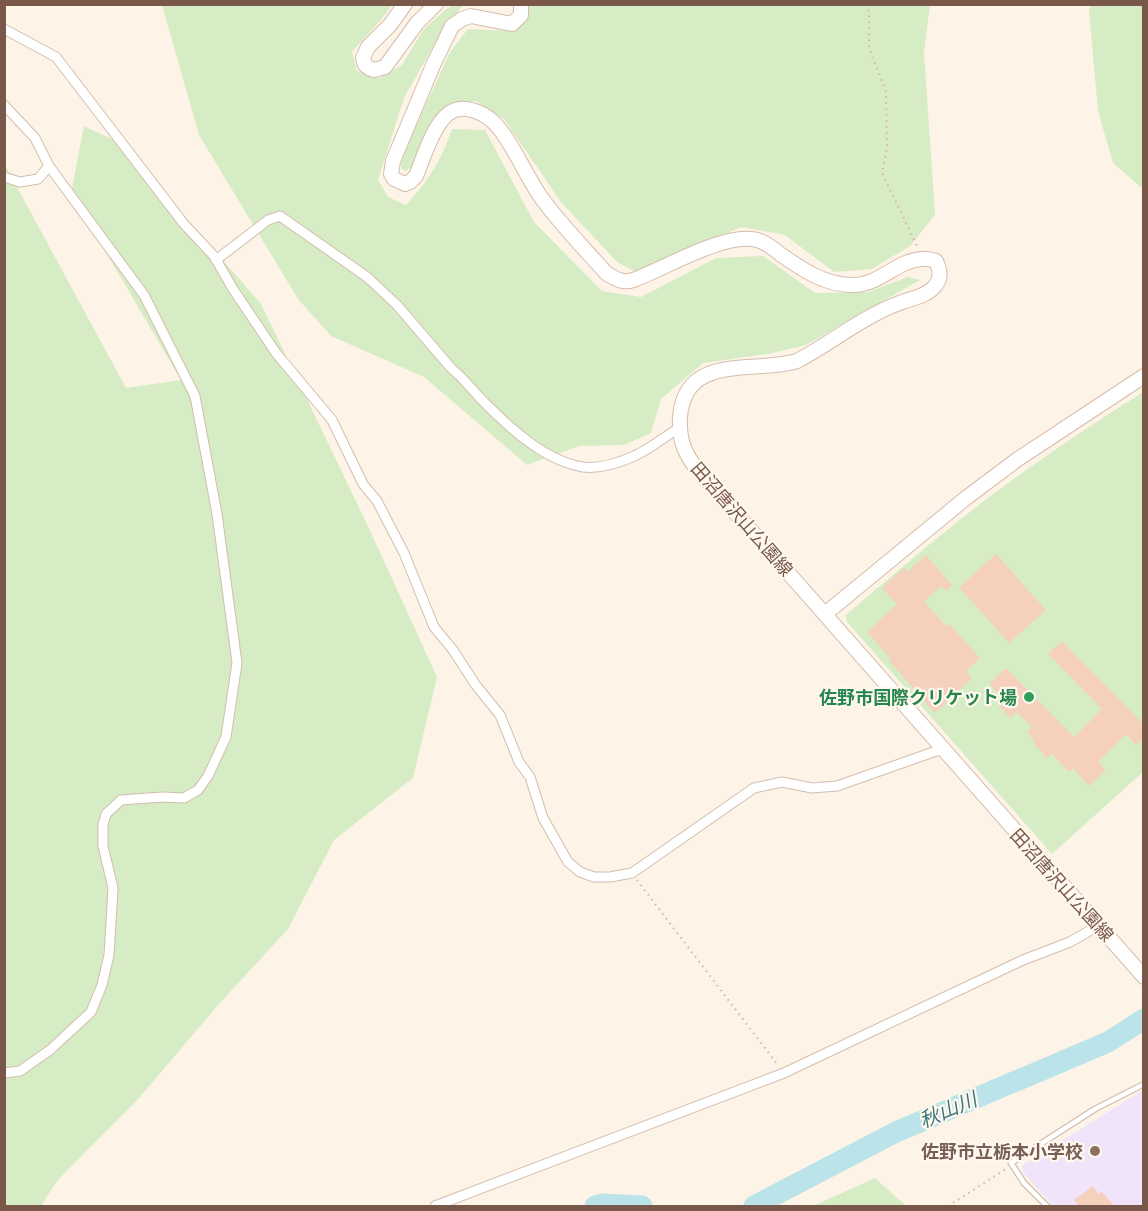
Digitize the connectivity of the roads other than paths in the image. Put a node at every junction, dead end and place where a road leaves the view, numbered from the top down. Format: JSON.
{"nodes":[{"id":1,"x":405,"y":4,"type":"edge"},
{"id":2,"x":436,"y":4,"type":"edge"},
{"id":3,"x":521,"y":4,"type":"edge"},
{"id":4,"x":4,"y":29,"type":"edge"},
{"id":5,"x":4,"y":105,"type":"edge"},
{"id":6,"x":49,"y":166,"type":"junction"},
{"id":7,"x":4,"y":177,"type":"edge"},
{"id":8,"x":216,"y":260,"type":"junction"},
{"id":9,"x":1143,"y":376,"type":"edge"},
{"id":10,"x":679,"y":428,"type":"junction"},
{"id":11,"x":825,"y":614,"type":"junction"},
{"id":12,"x":942,"y":749,"type":"junction"},
{"id":13,"x":1098,"y":926,"type":"junction"},
{"id":14,"x":1143,"y":977,"type":"edge"},
{"id":15,"x":4,"y":1073,"type":"edge"},
{"id":16,"x":1143,"y":1084,"type":"edge"},
{"id":17,"x":435,"y":1206,"type":"edge"},
{"id":18,"x":1047,"y":1206,"type":"edge"}],
"edges":[{"from":1,"to":2,"type":"main road"},
{"from":3,"to":10,"type":"main road","name":"田沼唐沢山公園線"},
{"from":4,"to":8,"type":"street"},
{"from":5,"to":6,"type":"street"},
{"from":6,"to":7,"type":"street"},
{"from":6,"to":15,"type":"street"},
{"from":8,"to":10,"type":"street"},
{"from":8,"to":12,"type":"street"},
{"from":9,"to":11,"type":"main road"},
{"from":10,"to":11,"type":"main road","name":"田沼唐沢山公園線"},
{"from":11,"to":12,"type":"main road","name":"田沼唐沢山公園線"},
{"from":12,"to":13,"type":"main road","name":"田沼唐沢山公園線"},
{"from":13,"to":14,"type":"main road","name":"田沼唐沢山公園線"},
{"from":13,"to":17,"type":"street"},
{"from":16,"to":18,"type":"lane"}]}
